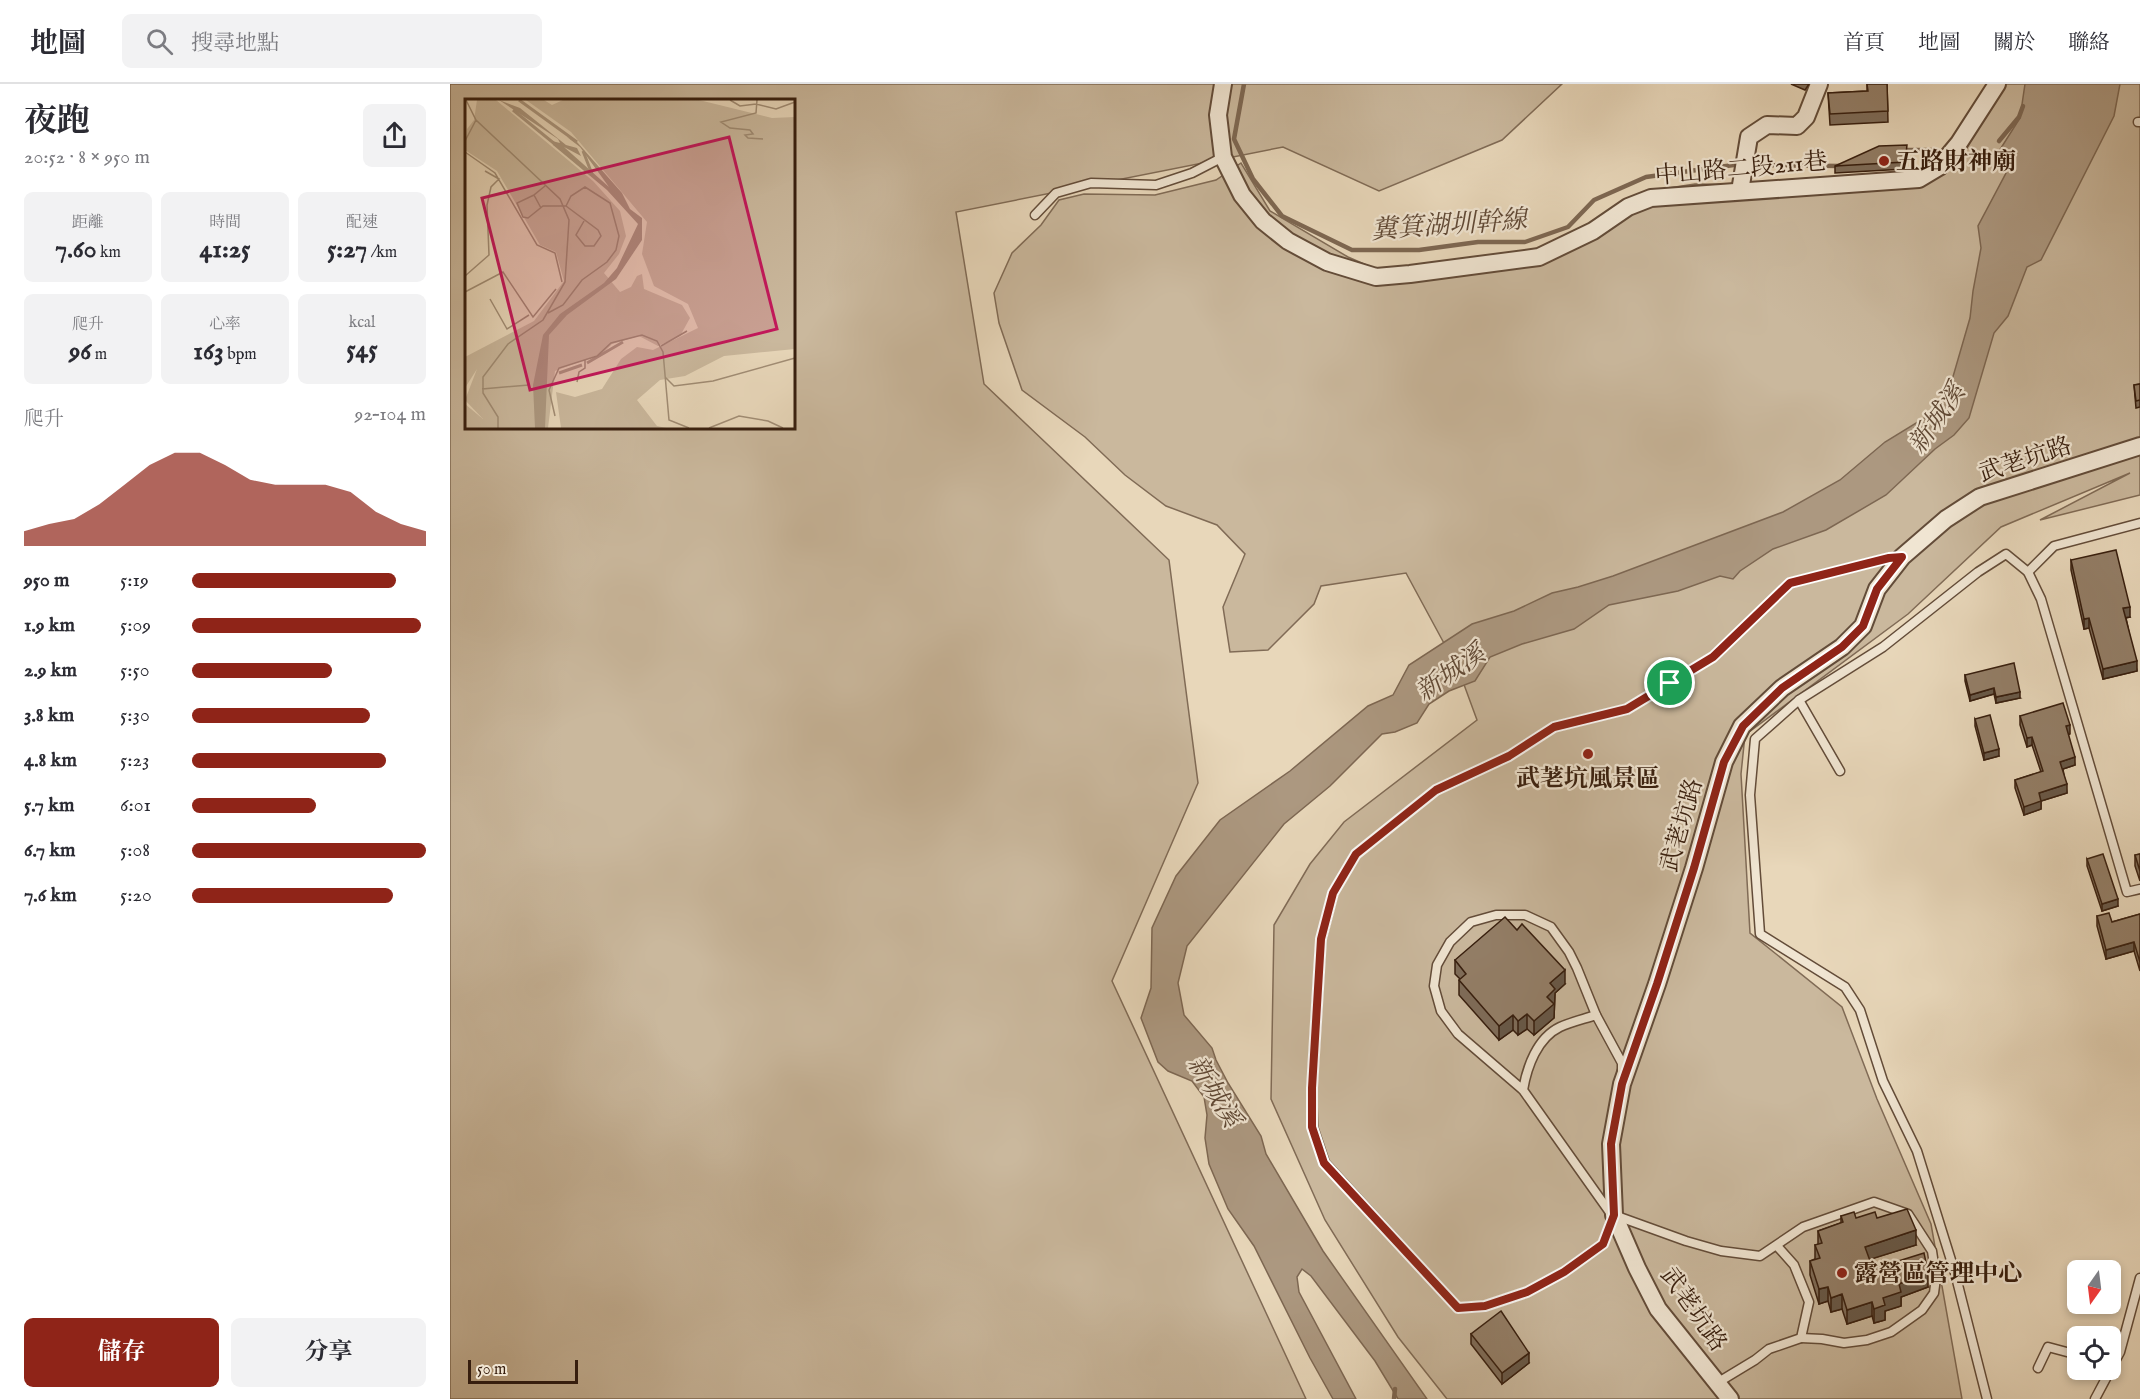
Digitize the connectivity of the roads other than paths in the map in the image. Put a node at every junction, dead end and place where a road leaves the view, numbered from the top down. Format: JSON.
{"nodes":[{"id":1,"x":1223,"y":84,"type":"edge"},
{"id":2,"x":1819,"y":84,"type":"edge"},
{"id":3,"x":1997,"y":84,"type":"edge"},
{"id":4,"x":1223,"y":157,"type":"junction"},
{"id":5,"x":1742,"y":178,"type":"junction"},
{"id":6,"x":1035,"y":215,"type":"dead end"},
{"id":7,"x":2140,"y":446,"type":"edge"},
{"id":8,"x":2140,"y":523,"type":"edge"},
{"id":9,"x":1902,"y":557,"type":"junction"},
{"id":10,"x":2028,"y":572,"type":"junction"},
{"id":11,"x":1799,"y":700,"type":"junction"},
{"id":12,"x":1840,"y":771,"type":"dead end"},
{"id":13,"x":2140,"y":889,"type":"edge"},
{"id":14,"x":1596,"y":1015,"type":"junction"},
{"id":15,"x":1622,"y":1084,"type":"junction"},
{"id":16,"x":1523,"y":1090,"type":"junction"},
{"id":17,"x":1614,"y":1215,"type":"junction"},
{"id":18,"x":1777,"y":1246,"type":"junction"},
{"id":19,"x":2140,"y":1278,"type":"edge"},
{"id":20,"x":1801,"y":1338,"type":"junction"},
{"id":21,"x":2121,"y":1348,"type":"edge"},
{"id":22,"x":2067,"y":1352,"type":"edge"},
{"id":23,"x":2038,"y":1368,"type":"dead end"},
{"id":24,"x":2104,"y":1380,"type":"edge"},
{"id":25,"x":1717,"y":1383,"type":"junction"},
{"id":26,"x":1731,"y":1399,"type":"edge"},
{"id":27,"x":1987,"y":1399,"type":"edge"},
{"id":28,"x":2095,"y":1399,"type":"edge"}],
"edges":[{"from":1,"to":4,"type":"street","name":"中山路二段211巷"},
{"from":2,"to":5,"type":"street"},
{"from":3,"to":5,"type":"street","name":"中山路二段211巷"},
{"from":4,"to":5,"type":"street","name":"中山路二段211巷"},
{"from":4,"to":6,"type":"lane"},
{"from":7,"to":9,"type":"street","name":"武荖坑路"},
{"from":8,"to":10,"type":"lane"},
{"from":9,"to":15,"type":"street","name":"武荖坑路"},
{"from":9,"to":17,"type":"lane"},
{"from":10,"to":11,"type":"lane"},
{"from":10,"to":13,"type":"lane"},
{"from":11,"to":12,"type":"lane"},
{"from":11,"to":27,"type":"lane"},
{"from":14,"to":15,"type":"lane"},
{"from":14,"to":16,"type":"lane"},
{"from":14,"to":16,"type":"lane"},
{"from":15,"to":17,"type":"street","name":"武荖坑路"},
{"from":16,"to":17,"type":"lane"},
{"from":17,"to":18,"type":"lane"},
{"from":17,"to":25,"type":"street","name":"武荖坑路"},
{"from":18,"to":20,"type":"lane"},
{"from":18,"to":20,"type":"lane"},
{"from":19,"to":21,"type":"lane"},
{"from":20,"to":25,"type":"lane"},
{"from":22,"to":23,"type":"lane"},
{"from":24,"to":28,"type":"lane"},
{"from":25,"to":26,"type":"street","name":"武荖坑路"}]}
